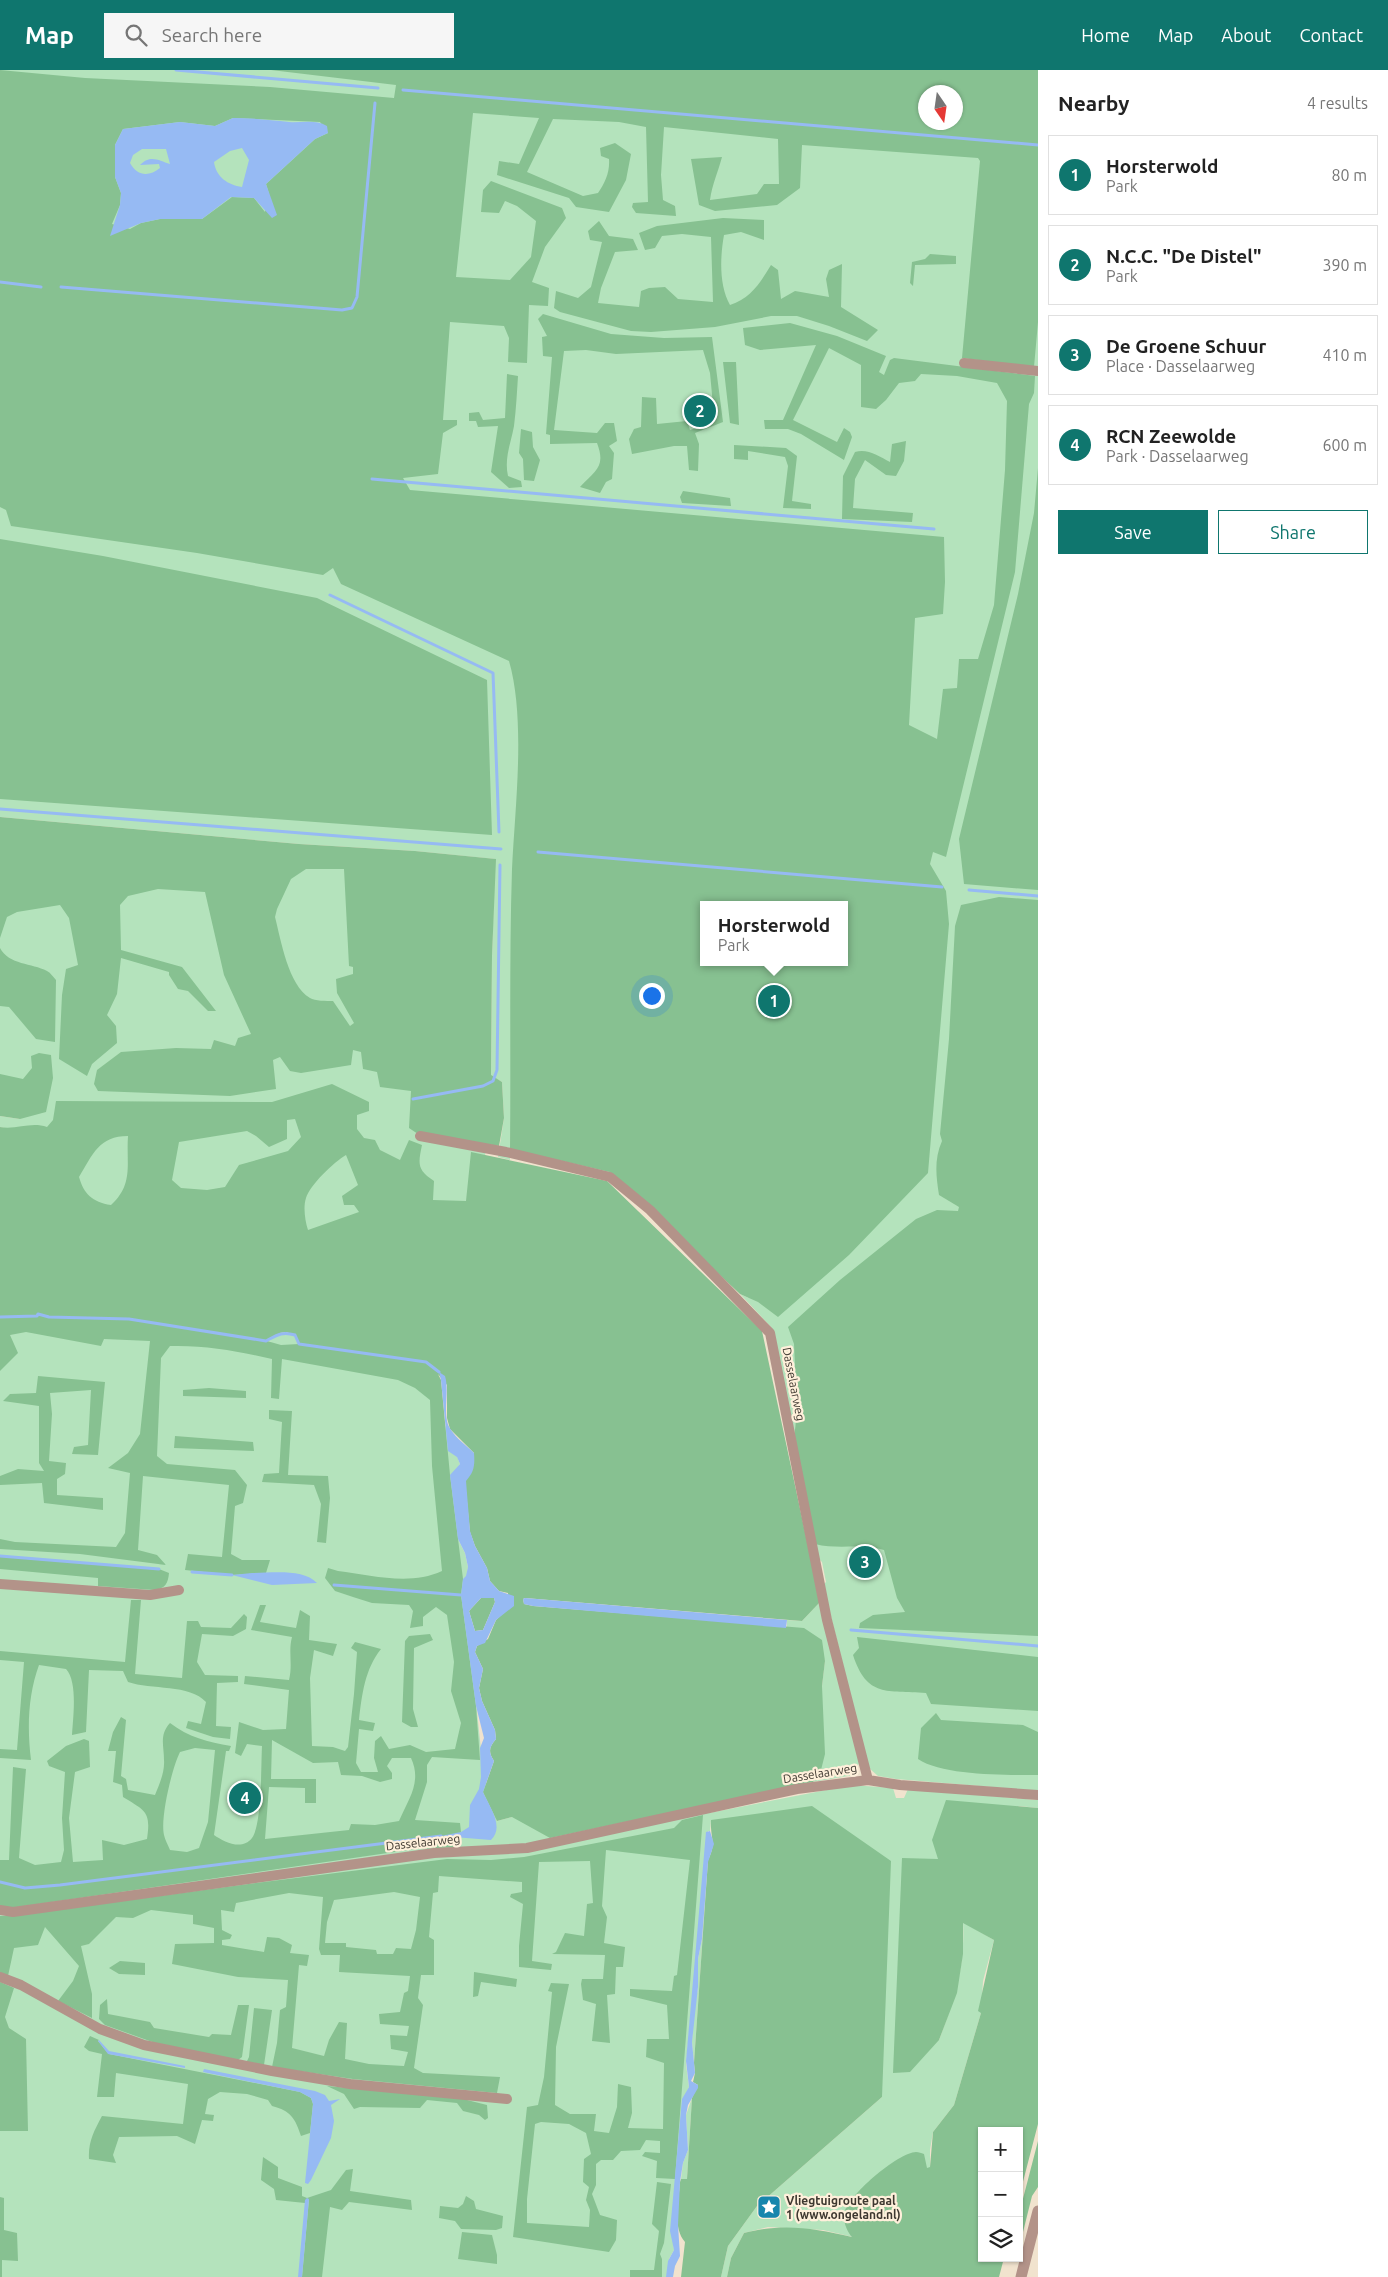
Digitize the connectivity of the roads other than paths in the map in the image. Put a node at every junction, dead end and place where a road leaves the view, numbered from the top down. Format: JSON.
{"nodes":[{"id":1,"x":964,"y":363,"type":"dead end"},
{"id":2,"x":1038,"y":371,"type":"edge"},
{"id":3,"x":420,"y":1136,"type":"dead end"},
{"id":4,"x":0,"y":1584,"type":"edge"},
{"id":5,"x":179,"y":1590,"type":"dead end"},
{"id":6,"x":868,"y":1780,"type":"junction"},
{"id":7,"x":1038,"y":1795,"type":"edge"},
{"id":8,"x":0,"y":1910,"type":"edge"},
{"id":9,"x":0,"y":1977,"type":"edge"},
{"id":10,"x":507,"y":2099,"type":"dead end"},
{"id":11,"x":1038,"y":2211,"type":"edge"},
{"id":12,"x":1021,"y":2277,"type":"edge"}],
"edges":[{"from":1,"to":2,"type":"street"},
{"from":3,"to":6,"type":"street","name":"Dasselaarweg"},
{"from":4,"to":5,"type":"street"},
{"from":6,"to":7,"type":"street"},
{"from":6,"to":8,"type":"street","name":"Dasselaarweg"},
{"from":9,"to":10,"type":"street"},
{"from":11,"to":12,"type":"street"}]}
